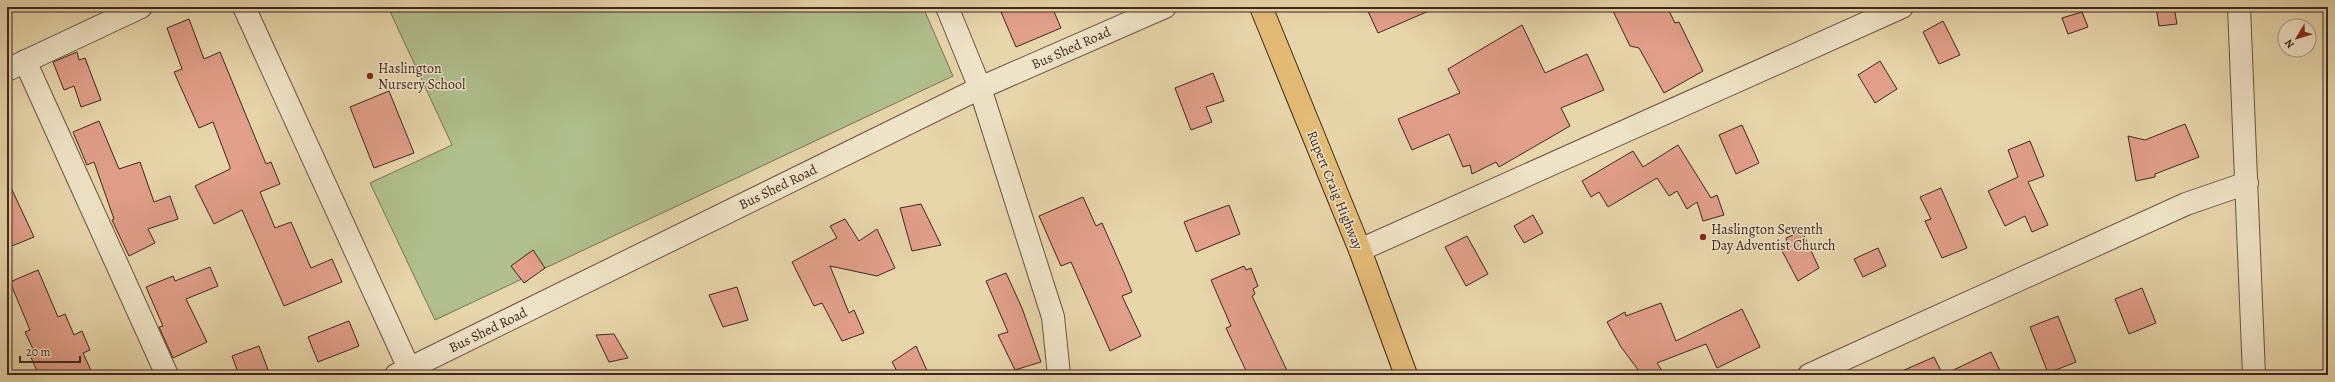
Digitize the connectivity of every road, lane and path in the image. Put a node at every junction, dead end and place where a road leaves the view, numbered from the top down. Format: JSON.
{"nodes":[{"id":1,"x":140,"y":7,"type":"edge"},
{"id":2,"x":244,"y":7,"type":"edge"},
{"id":3,"x":947,"y":7,"type":"edge"},
{"id":4,"x":1165,"y":7,"type":"edge"},
{"id":5,"x":1261,"y":7,"type":"edge"},
{"id":6,"x":1902,"y":7,"type":"edge"},
{"id":7,"x":2239,"y":7,"type":"edge"},
{"id":8,"x":16,"y":66,"type":"edge"},
{"id":9,"x":980,"y":88,"type":"junction"},
{"id":10,"x":2247,"y":182,"type":"junction"},
{"id":11,"x":1360,"y":250,"type":"junction"},
{"id":12,"x":405,"y":373,"type":"edge"},
{"id":13,"x":167,"y":375,"type":"edge"},
{"id":14,"x":1059,"y":375,"type":"edge"},
{"id":15,"x":1406,"y":375,"type":"edge"},
{"id":16,"x":1809,"y":375,"type":"edge"},
{"id":17,"x":2254,"y":375,"type":"edge"}],
"edges":[{"from":1,"to":8,"type":"street"},
{"from":2,"to":12,"type":"street"},
{"from":3,"to":9,"type":"street"},
{"from":4,"to":9,"type":"street","name":"Bus Shed Road"},
{"from":5,"to":11,"type":"main road","name":"Rupert Craig Highway"},
{"from":6,"to":11,"type":"street"},
{"from":7,"to":10,"type":"street"},
{"from":8,"to":13,"type":"street"},
{"from":9,"to":12,"type":"street","name":"Bus Shed Road"},
{"from":9,"to":14,"type":"street"},
{"from":10,"to":16,"type":"street"},
{"from":10,"to":17,"type":"street"},
{"from":11,"to":15,"type":"main road","name":"Rupert Craig Highway"}]}
